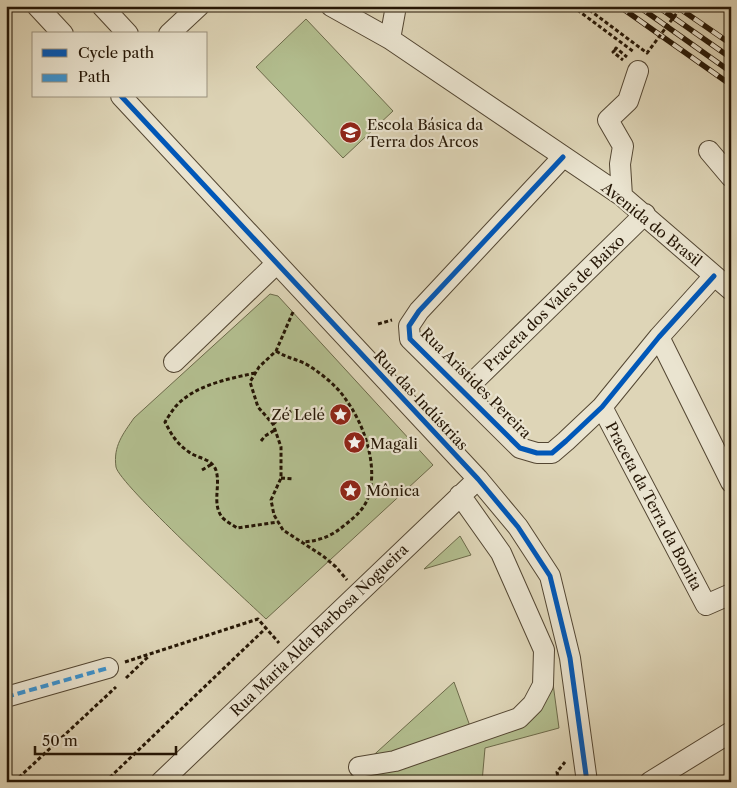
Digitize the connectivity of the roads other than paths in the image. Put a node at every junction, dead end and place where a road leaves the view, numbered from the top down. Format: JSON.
{"nodes":[{"id":1,"x":37,"y":6,"type":"edge"},
{"id":2,"x":102,"y":6,"type":"edge"},
{"id":3,"x":200,"y":6,"type":"edge"},
{"id":4,"x":396,"y":6,"type":"edge"},
{"id":5,"x":340,"y":9,"type":"edge"},
{"id":6,"x":61,"y":32,"type":"edge"},
{"id":7,"x":126,"y":32,"type":"edge"},
{"id":8,"x":171,"y":32,"type":"edge"},
{"id":9,"x":390,"y":39,"type":"junction"},
{"id":10,"x":639,"y":64,"type":"road end"},
{"id":11,"x":123,"y":98,"type":"edge"},
{"id":12,"x":709,"y":151,"type":"dead end"},
{"id":13,"x":563,"y":157,"type":"junction"},
{"id":14,"x":731,"y":177,"type":"edge"},
{"id":15,"x":622,"y":196,"type":"junction"},
{"id":16,"x":645,"y":214,"type":"junction"},
{"id":17,"x":276,"y":264,"type":"junction"},
{"id":18,"x":714,"y":276,"type":"junction"},
{"id":19,"x":731,"y":290,"type":"edge"},
{"id":20,"x":659,"y":336,"type":"junction"},
{"id":21,"x":174,"y":362,"type":"dead end"},
{"id":22,"x":464,"y":391,"type":"junction"},
{"id":23,"x":602,"y":407,"type":"junction"},
{"id":24,"x":478,"y":479,"type":"junction"},
{"id":25,"x":731,"y":482,"type":"edge"},
{"id":26,"x":460,"y":495,"type":"junction"},
{"id":27,"x":731,"y":594,"type":"edge"},
{"id":28,"x":108,"y":668,"type":"road end"},
{"id":29,"x":6,"y":697,"type":"edge"},
{"id":30,"x":731,"y":732,"type":"edge"},
{"id":31,"x":359,"y":767,"type":"dead end"},
{"id":32,"x":161,"y":782,"type":"edge"},
{"id":33,"x":587,"y":782,"type":"edge"},
{"id":34,"x":650,"y":782,"type":"edge"}],
"edges":[{"from":1,"to":6,"type":"street"},
{"from":2,"to":7,"type":"street"},
{"from":3,"to":8,"type":"street"},
{"from":4,"to":9,"type":"street"},
{"from":5,"to":9,"type":"street","name":"Avenida do Brasil"},
{"from":9,"to":13,"type":"street","name":"Avenida do Brasil"},
{"from":10,"to":15,"type":"street"},
{"from":11,"to":17,"type":"street","name":"Rua das Indústrias"},
{"from":12,"to":14,"type":"street"},
{"from":13,"to":15,"type":"street","name":"Avenida do Brasil"},
{"from":13,"to":22,"type":"street","name":"Rua Aristides Pereira"},
{"from":15,"to":16,"type":"street","name":"Avenida do Brasil"},
{"from":16,"to":18,"type":"street","name":"Avenida do Brasil"},
{"from":16,"to":22,"type":"street","name":"Praceta dos Vales de Baixo"},
{"from":17,"to":21,"type":"street"},
{"from":17,"to":24,"type":"street","name":"Rua das Indústrias"},
{"from":18,"to":19,"type":"street","name":"Avenida do Brasil"},
{"from":18,"to":20,"type":"street","name":"Rua Aristides Pereira"},
{"from":20,"to":23,"type":"street","name":"Rua Aristides Pereira"},
{"from":20,"to":25,"type":"street"},
{"from":22,"to":23,"type":"street","name":"Rua Aristides Pereira"},
{"from":23,"to":27,"type":"street","name":"Praceta da Terra da Bonita"},
{"from":24,"to":26,"type":"street","name":"Rua Maria Alda Barbosa Nogueira"},
{"from":24,"to":33,"type":"street","name":"Rua das Indústrias"},
{"from":26,"to":31,"type":"street"},
{"from":26,"to":32,"type":"street","name":"Rua Maria Alda Barbosa Nogueira"},
{"from":28,"to":29,"type":"street"},
{"from":30,"to":34,"type":"street"}]}
